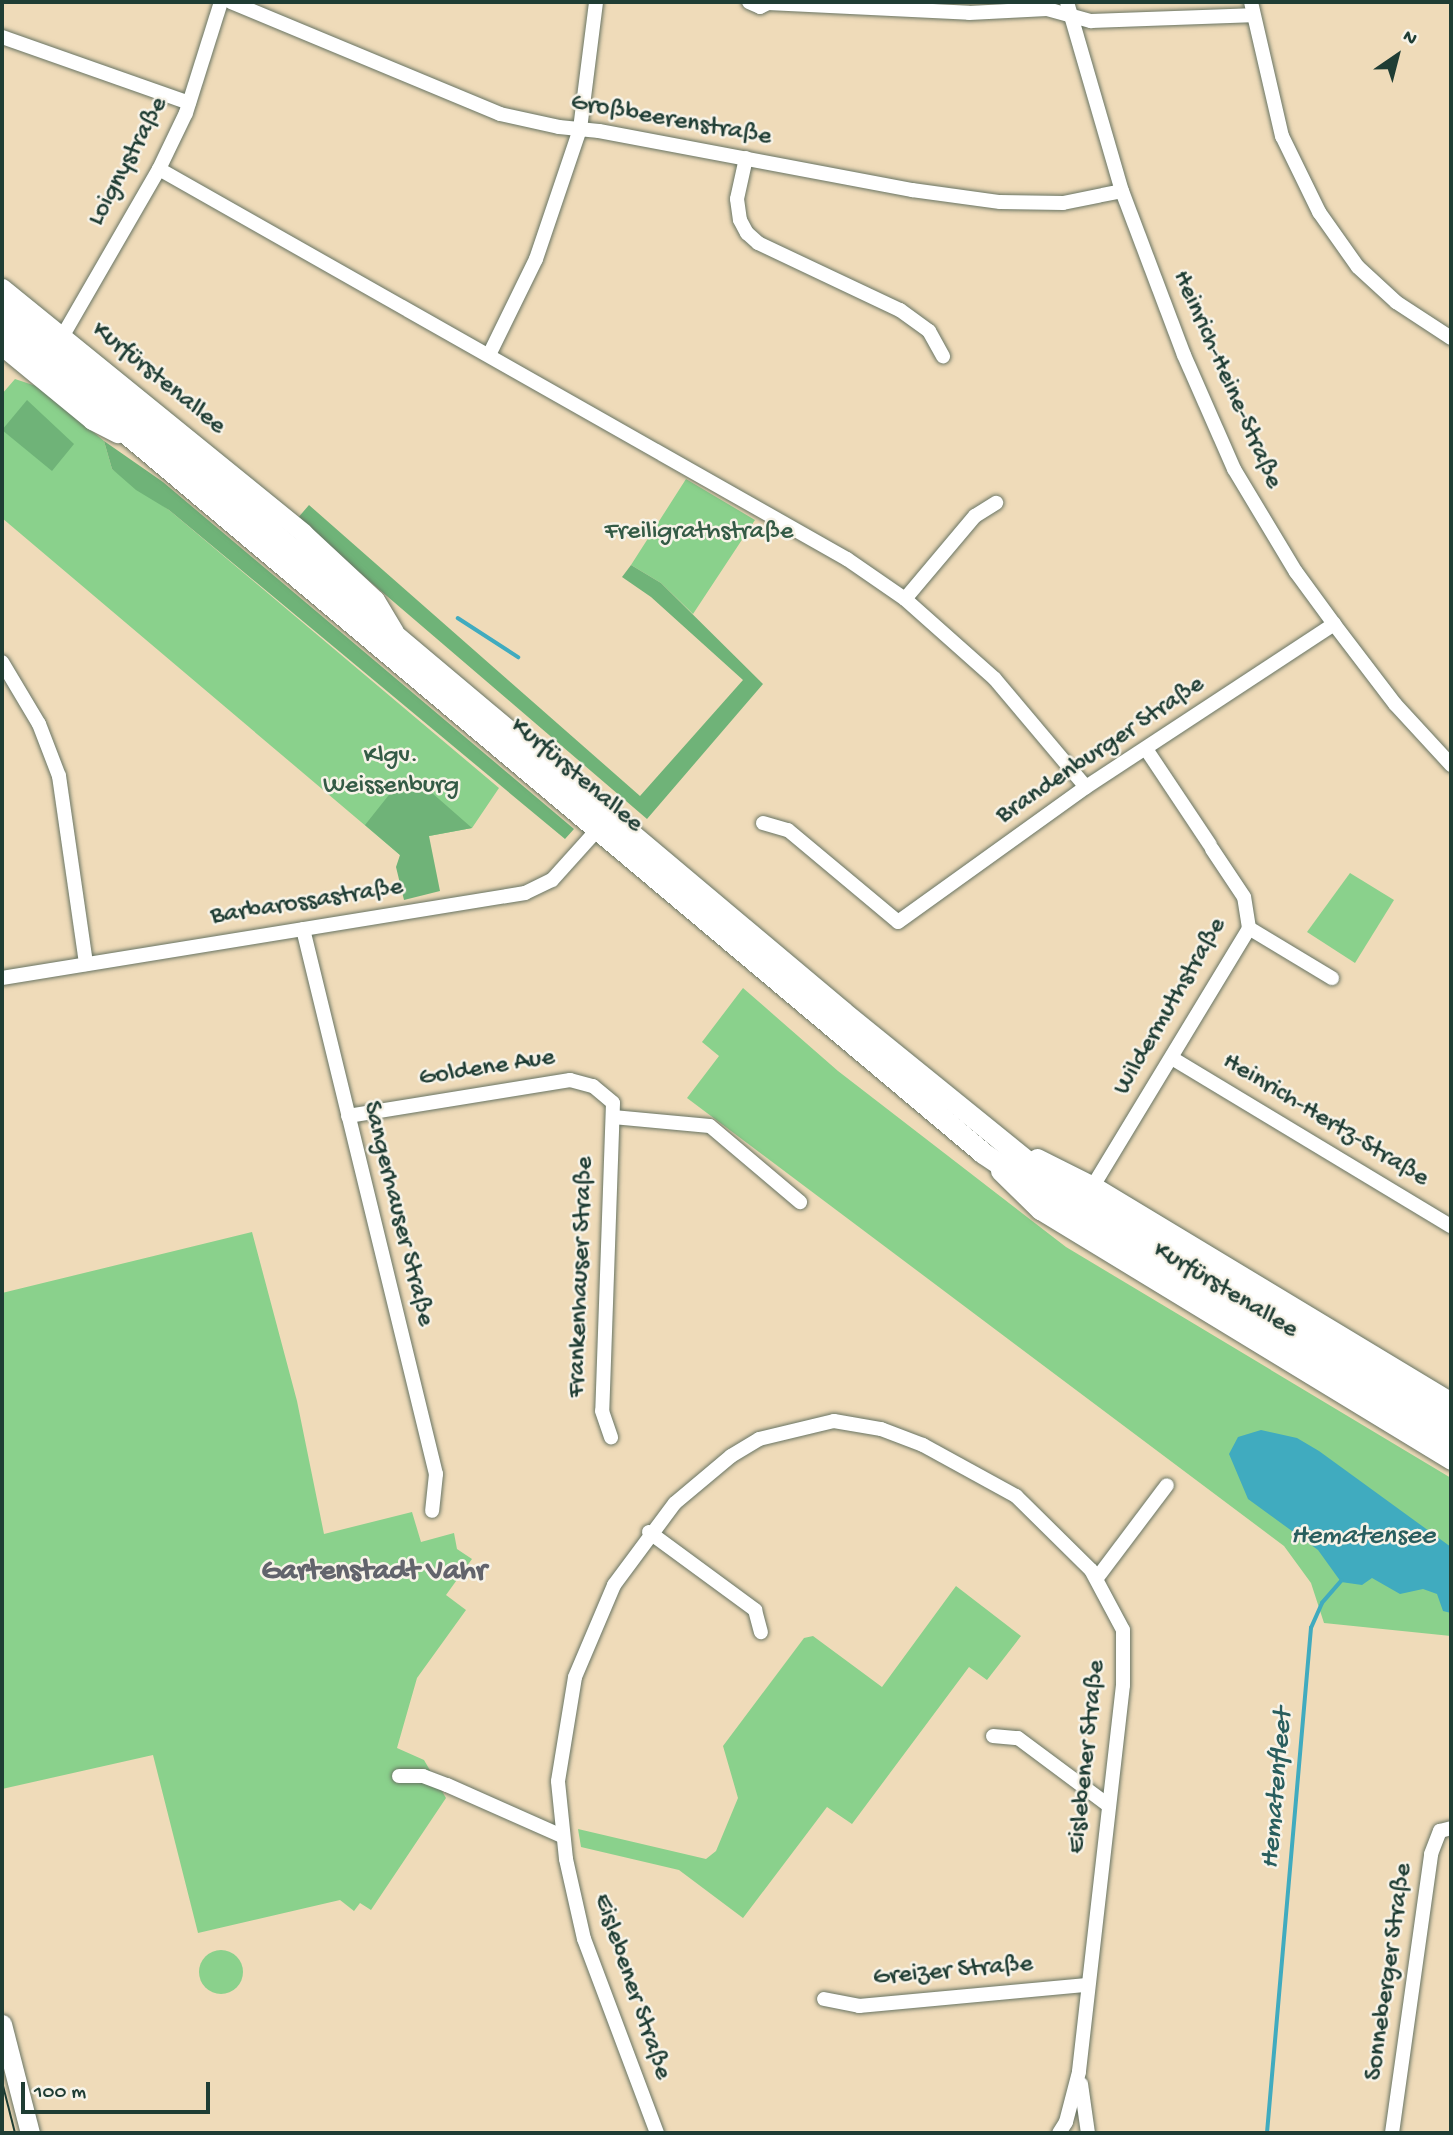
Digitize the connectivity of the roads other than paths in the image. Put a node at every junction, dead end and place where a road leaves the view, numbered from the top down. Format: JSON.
{"nodes":[{"id":1,"x":221,"y":2,"type":"edge"},
{"id":2,"x":231,"y":2,"type":"edge"},
{"id":3,"x":596,"y":2,"type":"edge"},
{"id":4,"x":749,"y":2,"type":"edge"},
{"id":5,"x":768,"y":2,"type":"edge"},
{"id":6,"x":1069,"y":8,"type":"edge"},
{"id":7,"x":1252,"y":8,"type":"edge"},
{"id":8,"x":2,"y":37,"type":"edge"},
{"id":9,"x":189,"y":103,"type":"junction"},
{"id":10,"x":580,"y":129,"type":"junction"},
{"id":11,"x":746,"y":158,"type":"junction"},
{"id":12,"x":159,"y":169,"type":"junction"},
{"id":13,"x":1122,"y":191,"type":"junction"},
{"id":14,"x":2,"y":288,"type":"edge"},
{"id":15,"x":2,"y":305,"type":"edge"},
{"id":16,"x":2,"y":329,"type":"edge"},
{"id":17,"x":62,"y":337,"type":"junction"},
{"id":18,"x":1451,"y":338,"type":"edge"},
{"id":19,"x":2,"y":346,"type":"edge"},
{"id":20,"x":489,"y":355,"type":"junction"},
{"id":21,"x":943,"y":356,"type":"dead end"},
{"id":22,"x":135,"y":440,"type":"junction"},
{"id":23,"x":996,"y":503,"type":"dead end"},
{"id":24,"x":905,"y":599,"type":"junction"},
{"id":25,"x":1334,"y":624,"type":"junction"},
{"id":26,"x":395,"y":633,"type":"junction"},
{"id":27,"x":2,"y":662,"type":"edge"},
{"id":28,"x":1146,"y":749,"type":"junction"},
{"id":29,"x":1451,"y":765,"type":"edge"},
{"id":30,"x":1086,"y":787,"type":"junction"},
{"id":31,"x":763,"y":822,"type":"dead end"},
{"id":32,"x":597,"y":830,"type":"junction"},
{"id":33,"x":1249,"y":928,"type":"junction"},
{"id":34,"x":303,"y":929,"type":"junction"},
{"id":35,"x":86,"y":964,"type":"junction"},
{"id":36,"x":2,"y":978,"type":"edge"},
{"id":37,"x":1332,"y":978,"type":"dead end"},
{"id":38,"x":1172,"y":1058,"type":"junction"},
{"id":39,"x":348,"y":1116,"type":"junction"},
{"id":40,"x":613,"y":1117,"type":"junction"},
{"id":41,"x":1001,"y":1140,"type":"junction"},
{"id":42,"x":982,"y":1153,"type":"junction"},
{"id":43,"x":1093,"y":1186,"type":"junction"},
{"id":44,"x":800,"y":1202,"type":"dead end"},
{"id":45,"x":1451,"y":1226,"type":"edge"},
{"id":46,"x":1390,"y":1393,"type":"junction"},
{"id":47,"x":1451,"y":1402,"type":"edge"},
{"id":48,"x":1451,"y":1419,"type":"edge"},
{"id":49,"x":611,"y":1437,"type":"dead end"},
{"id":50,"x":1451,"y":1441,"type":"edge"},
{"id":51,"x":1451,"y":1460,"type":"edge"},
{"id":52,"x":1167,"y":1485,"type":"dead end"},
{"id":53,"x":432,"y":1511,"type":"dead end"},
{"id":54,"x":649,"y":1532,"type":"junction"},
{"id":55,"x":1097,"y":1578,"type":"junction"},
{"id":56,"x":761,"y":1632,"type":"dead end"},
{"id":57,"x":993,"y":1736,"type":"dead end"},
{"id":58,"x":399,"y":1776,"type":"dead end"},
{"id":59,"x":1108,"y":1805,"type":"junction"},
{"id":60,"x":1451,"y":1828,"type":"edge"},
{"id":61,"x":562,"y":1836,"type":"junction"},
{"id":62,"x":1087,"y":1985,"type":"junction"},
{"id":63,"x":824,"y":1999,"type":"dead end"},
{"id":64,"x":2,"y":2024,"type":"edge"},
{"id":65,"x":1079,"y":2072,"type":"junction"},
{"id":66,"x":30,"y":2133,"type":"edge"},
{"id":67,"x":657,"y":2133,"type":"edge"},
{"id":68,"x":1059,"y":2133,"type":"edge"},
{"id":69,"x":1088,"y":2133,"type":"edge"},
{"id":70,"x":1392,"y":2133,"type":"edge"}],
"edges":[{"from":1,"to":9,"type":"street","name":"Loignystraße"},
{"from":2,"to":10,"type":"street","name":"Großbeerenstraße"},
{"from":3,"to":10,"type":"street"},
{"from":4,"to":5,"type":"street"},
{"from":5,"to":6,"type":"street"},
{"from":6,"to":7,"type":"street"},
{"from":6,"to":13,"type":"street","name":"Heinrich-Heine-Straße"},
{"from":7,"to":18,"type":"street"},
{"from":8,"to":9,"type":"street"},
{"from":9,"to":12,"type":"street","name":"Loignystraße"},
{"from":10,"to":11,"type":"street","name":"Großbeerenstraße"},
{"from":10,"to":20,"type":"street"},
{"from":11,"to":13,"type":"street","name":"Großbeerenstraße"},
{"from":11,"to":21,"type":"street"},
{"from":12,"to":17,"type":"street","name":"Loignystraße"},
{"from":12,"to":20,"type":"street"},
{"from":13,"to":25,"type":"street","name":"Heinrich-Heine-Straße"},
{"from":14,"to":17,"type":"main road","name":"Kurfürstenallee"},
{"from":15,"to":26,"type":"main road","name":"Kurfürstenallee"},
{"from":16,"to":22,"type":"main road","name":"Kurfürstenallee"},
{"from":17,"to":26,"type":"main road","name":"Kurfürstenallee"},
{"from":19,"to":22,"type":"main road","name":"Kurfürstenallee"},
{"from":20,"to":24,"type":"street"},
{"from":22,"to":32,"type":"main road","name":"Kurfürstenallee"},
{"from":23,"to":24,"type":"street"},
{"from":24,"to":30,"type":"street"},
{"from":25,"to":28,"type":"street","name":"Brandenburger Straße"},
{"from":25,"to":29,"type":"street","name":"Heinrich-Heine-Straße"},
{"from":26,"to":41,"type":"main road","name":"Kurfürstenallee"},
{"from":27,"to":35,"type":"street"},
{"from":28,"to":30,"type":"street","name":"Brandenburger Straße"},
{"from":28,"to":33,"type":"street","name":"Wildermuthstraße"},
{"from":30,"to":31,"type":"street","name":"Brandenburger Straße"},
{"from":32,"to":34,"type":"street","name":"Barbarossastraße"},
{"from":32,"to":42,"type":"main road","name":"Kurfürstenallee"},
{"from":33,"to":37,"type":"street"},
{"from":33,"to":38,"type":"street","name":"Wildermuthstraße"},
{"from":34,"to":35,"type":"street","name":"Barbarossastraße"},
{"from":34,"to":39,"type":"street","name":"Sangerhauser Straße"},
{"from":35,"to":36,"type":"street","name":"Barbarossastraße"},
{"from":38,"to":43,"type":"street","name":"Wildermuthstraße"},
{"from":38,"to":45,"type":"street","name":"Heinrich-Hertz-Straße"},
{"from":39,"to":40,"type":"street","name":"Goldene Aue"},
{"from":39,"to":53,"type":"street","name":"Sangerhauser Straße"},
{"from":40,"to":44,"type":"street"},
{"from":40,"to":49,"type":"street","name":"Frankenhauser Straße"},
{"from":41,"to":43,"type":"main road","name":"Kurfürstenallee"},
{"from":41,"to":46,"type":"main road","name":"Kurfürstenallee"},
{"from":42,"to":46,"type":"main road","name":"Kurfürstenallee"},
{"from":42,"to":51,"type":"main road","name":"Kurfürstenallee"},
{"from":43,"to":47,"type":"main road","name":"Kurfürstenallee"},
{"from":46,"to":48,"type":"main road","name":"Kurfürstenallee"},
{"from":46,"to":50,"type":"main road","name":"Kurfürstenallee"},
{"from":52,"to":55,"type":"street"},
{"from":54,"to":55,"type":"street","name":"Eislebener Straße"},
{"from":54,"to":56,"type":"street"},
{"from":54,"to":61,"type":"street","name":"Eislebener Straße"},
{"from":55,"to":59,"type":"street","name":"Eislebener Straße"},
{"from":57,"to":59,"type":"street"},
{"from":58,"to":61,"type":"street"},
{"from":59,"to":62,"type":"street","name":"Eislebener Straße"},
{"from":60,"to":70,"type":"street","name":"Sonneberger Straße"},
{"from":61,"to":67,"type":"street","name":"Eislebener Straße"},
{"from":62,"to":63,"type":"street","name":"Greizer Straße"},
{"from":62,"to":65,"type":"street","name":"Eislebener Straße"},
{"from":64,"to":66,"type":"main road"},
{"from":65,"to":68,"type":"street","name":"Eislebener Straße"},
{"from":65,"to":69,"type":"street","name":"Eislebener Straße"}]}
